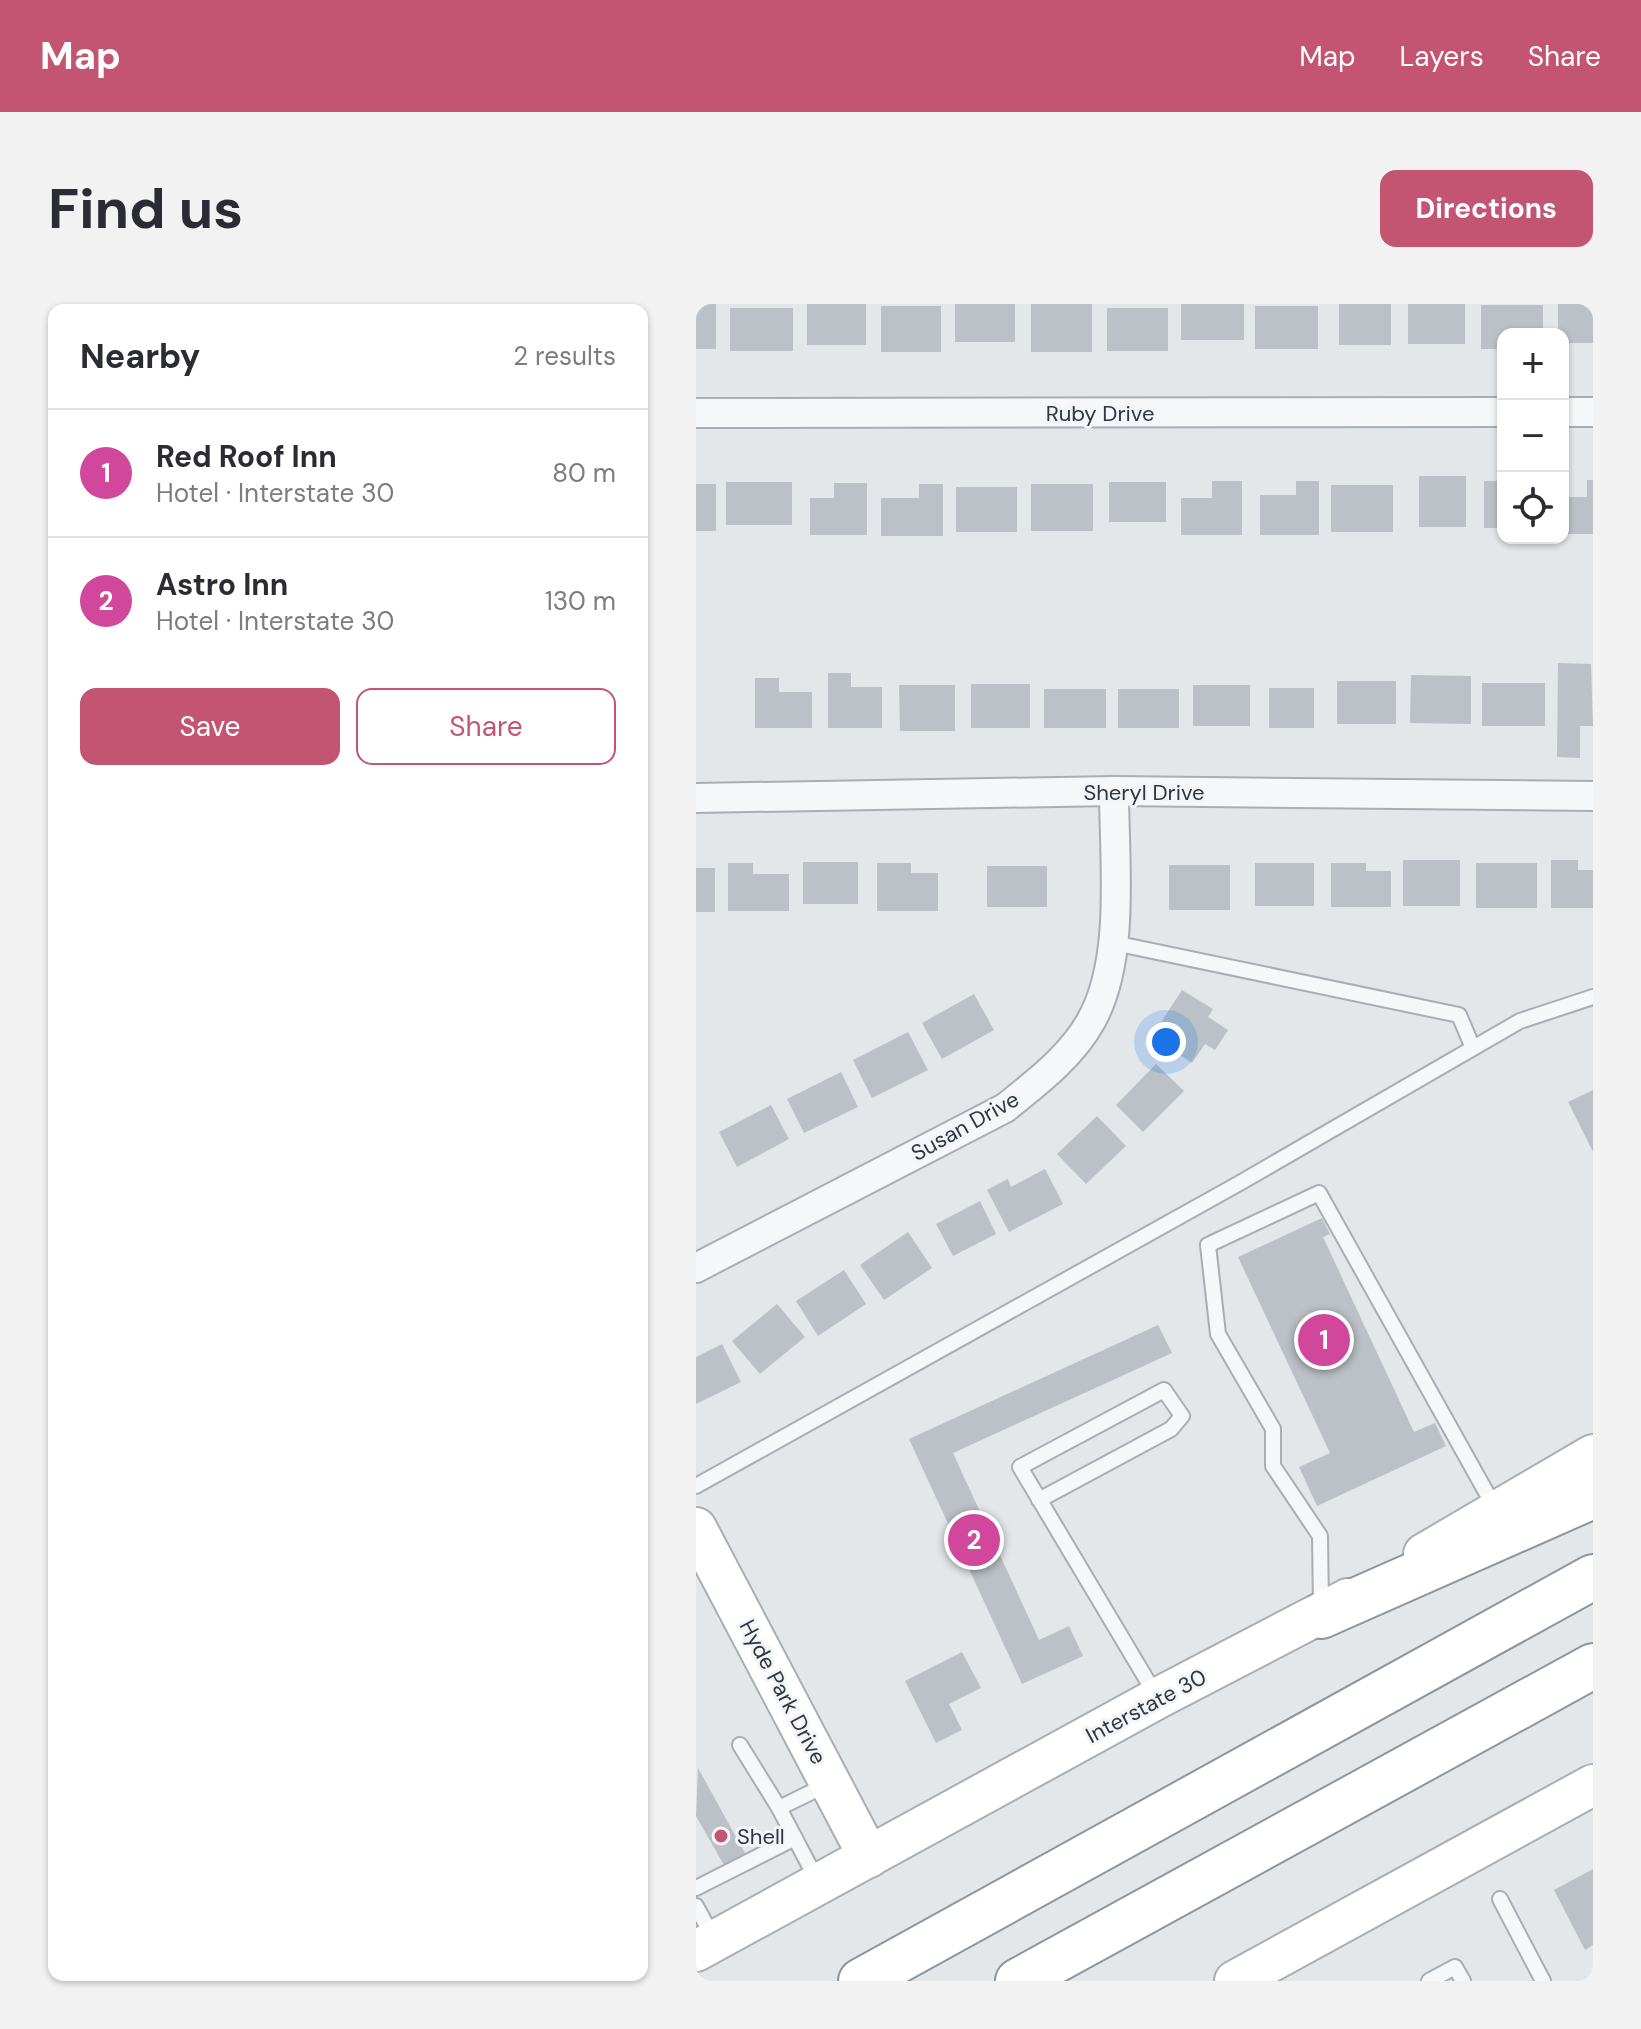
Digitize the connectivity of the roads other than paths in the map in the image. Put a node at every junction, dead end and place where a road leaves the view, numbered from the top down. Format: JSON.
{"nodes":[{"id":1,"x":1497,"y":412,"type":"edge"},
{"id":2,"x":1569,"y":412,"type":"edge"},
{"id":3,"x":1593,"y":412,"type":"edge"},
{"id":4,"x":696,"y":413,"type":"edge"},
{"id":5,"x":1114,"y":791,"type":"junction"},
{"id":6,"x":1593,"y":796,"type":"edge"},
{"id":7,"x":696,"y":798,"type":"edge"},
{"id":8,"x":1114,"y":943,"type":"junction"},
{"id":9,"x":1593,"y":997,"type":"edge"},
{"id":10,"x":1473,"y":1048,"type":"junction"},
{"id":11,"x":696,"y":1268,"type":"edge"},
{"id":12,"x":1593,"y":1455,"type":"edge"},
{"id":13,"x":696,"y":1486,"type":"edge"},
{"id":14,"x":1593,"y":1496,"type":"edge"},
{"id":15,"x":1039,"y":1500,"type":"junction"},
{"id":16,"x":1497,"y":1510,"type":"junction"},
{"id":17,"x":696,"y":1528,"type":"edge"},
{"id":18,"x":1593,"y":1577,"type":"edge"},
{"id":19,"x":1321,"y":1616,"type":"junction"},
{"id":20,"x":1593,"y":1666,"type":"edge"},
{"id":21,"x":1158,"y":1698,"type":"junction"},
{"id":22,"x":740,"y":1745,"type":"dead end"},
{"id":23,"x":830,"y":1783,"type":"junction"},
{"id":24,"x":1593,"y":1785,"type":"edge"},
{"id":25,"x":779,"y":1808,"type":"junction"},
{"id":26,"x":795,"y":1838,"type":"junction"},
{"id":27,"x":869,"y":1857,"type":"junction"},
{"id":28,"x":820,"y":1884,"type":"junction"},
{"id":29,"x":696,"y":1888,"type":"edge"},
{"id":30,"x":1500,"y":1899,"type":"dead end"},
{"id":31,"x":696,"y":1906,"type":"edge"},
{"id":32,"x":706,"y":1946,"type":"edge"},
{"id":33,"x":1264,"y":1971,"type":"edge"},
{"id":34,"x":861,"y":1981,"type":"edge"},
{"id":35,"x":1018,"y":1981,"type":"edge"},
{"id":36,"x":1235,"y":1981,"type":"edge"},
{"id":37,"x":1429,"y":1981,"type":"edge"},
{"id":38,"x":1463,"y":1981,"type":"edge"},
{"id":39,"x":1543,"y":1981,"type":"edge"}],
"edges":[{"from":1,"to":4,"type":"street","name":"Ruby Drive"},
{"from":2,"to":3,"type":"street"},
{"from":5,"to":6,"type":"street","name":"Sheryl Drive"},
{"from":5,"to":7,"type":"street","name":"Sheryl Drive"},
{"from":5,"to":8,"type":"street","name":"Susan Drive"},
{"from":8,"to":10,"type":"lane"},
{"from":8,"to":11,"type":"street","name":"Susan Drive"},
{"from":9,"to":10,"type":"lane"},
{"from":10,"to":13,"type":"lane"},
{"from":12,"to":16,"type":"main road","name":"Interstate 30"},
{"from":14,"to":19,"type":"highway"},
{"from":15,"to":15,"type":"lane"},
{"from":15,"to":21,"type":"lane"},
{"from":16,"to":19,"type":"main road","name":"Interstate 30"},
{"from":16,"to":19,"type":"lane"},
{"from":17,"to":23,"type":"main road","name":"Hyde Park Drive"},
{"from":18,"to":34,"type":"highway"},
{"from":19,"to":21,"type":"main road","name":"Interstate 30"},
{"from":20,"to":35,"type":"highway"},
{"from":21,"to":27,"type":"main road","name":"Interstate 30"},
{"from":22,"to":25,"type":"lane"},
{"from":23,"to":25,"type":"lane"},
{"from":23,"to":27,"type":"main road","name":"Hyde Park Drive"},
{"from":24,"to":33,"type":"main road"},
{"from":25,"to":26,"type":"lane"},
{"from":26,"to":28,"type":"lane"},
{"from":26,"to":29,"type":"lane"},
{"from":27,"to":28,"type":"main road","name":"Interstate 30"},
{"from":28,"to":32,"type":"main road","name":"Interstate 30"},
{"from":30,"to":39,"type":"lane"},
{"from":31,"to":32,"type":"lane"},
{"from":33,"to":36,"type":"main road"},
{"from":37,"to":38,"type":"lane"}]}
